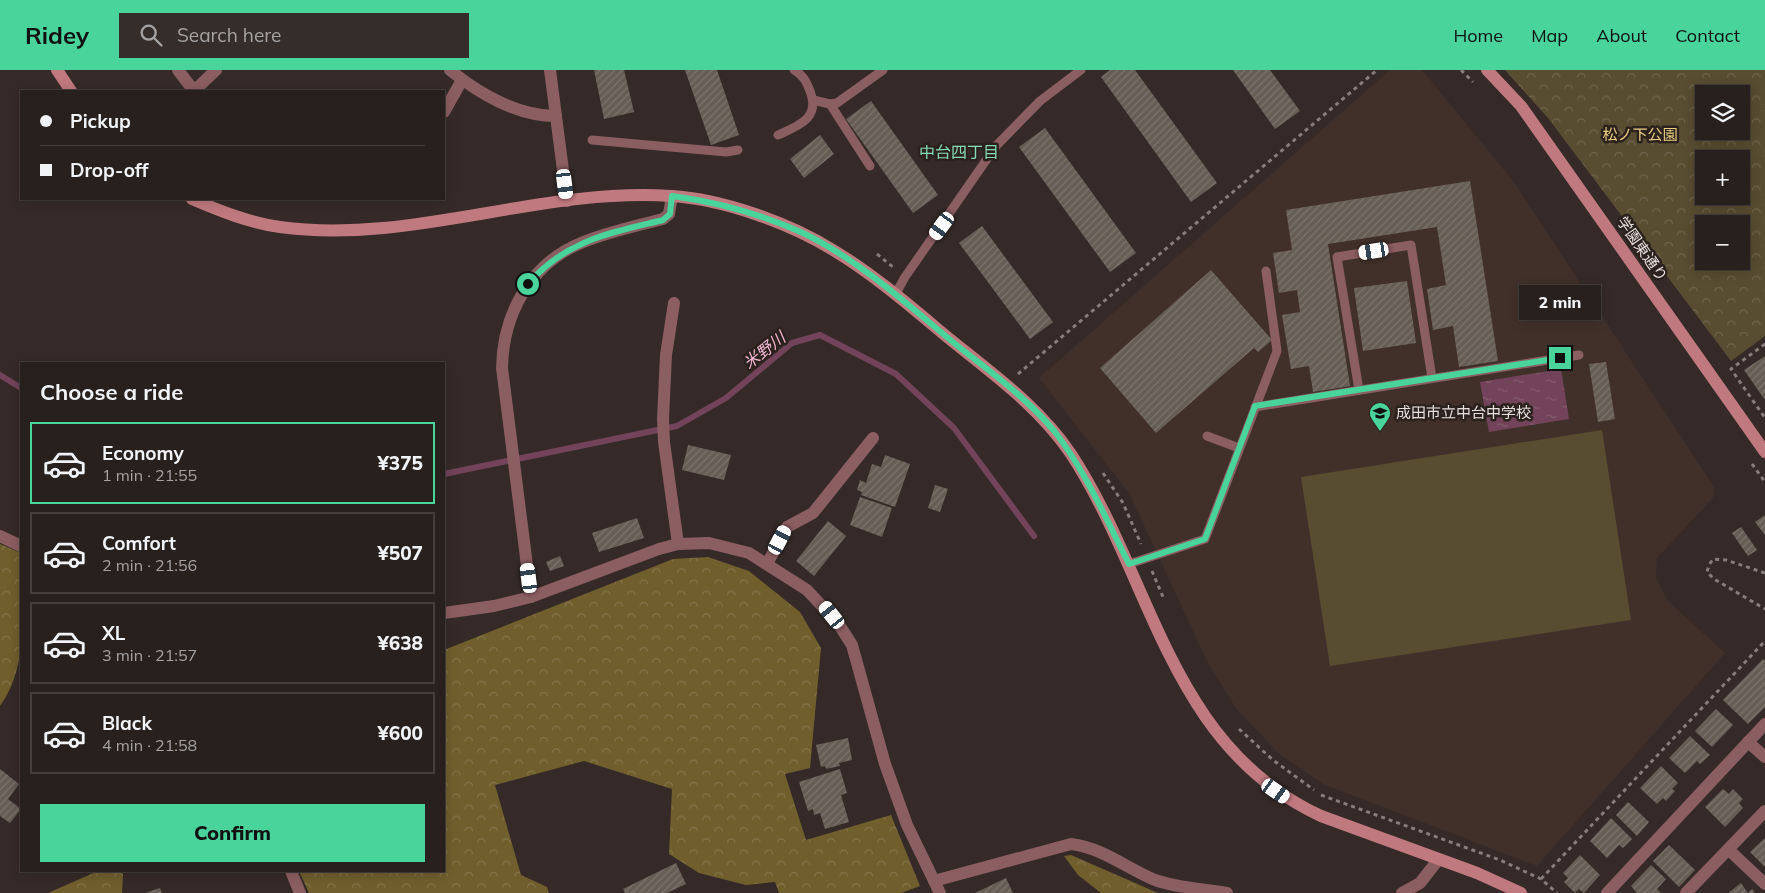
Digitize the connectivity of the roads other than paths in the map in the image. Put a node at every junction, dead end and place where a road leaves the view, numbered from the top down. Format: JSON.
{"nodes":[{"id":1,"x":57,"y":70,"type":"edge"},
{"id":2,"x":178,"y":70,"type":"edge"},
{"id":3,"x":216,"y":70,"type":"edge"},
{"id":4,"x":450,"y":70,"type":"edge"},
{"id":5,"x":550,"y":70,"type":"edge"},
{"id":6,"x":794,"y":70,"type":"edge"},
{"id":7,"x":883,"y":70,"type":"edge"},
{"id":8,"x":1081,"y":70,"type":"edge"},
{"id":9,"x":1487,"y":70,"type":"edge"},
{"id":10,"x":462,"y":80,"type":"junction"},
{"id":11,"x":70,"y":90,"type":"edge"},
{"id":12,"x":193,"y":90,"type":"edge"},
{"id":13,"x":195,"y":90,"type":"edge"},
{"id":14,"x":814,"y":100,"type":"junction"},
{"id":15,"x":830,"y":104,"type":"junction"},
{"id":16,"x":445,"y":110,"type":"edge"},
{"id":17,"x":556,"y":116,"type":"junction"},
{"id":18,"x":778,"y":135,"type":"dead end"},
{"id":19,"x":592,"y":140,"type":"dead end"},
{"id":20,"x":738,"y":150,"type":"dead end"},
{"id":21,"x":870,"y":166,"type":"dead end"},
{"id":22,"x":672,"y":196,"type":"junction"},
{"id":23,"x":195,"y":200,"type":"edge"},
{"id":24,"x":567,"y":201,"type":"junction"},
{"id":25,"x":1266,"y":271,"type":"dead end"},
{"id":26,"x":895,"y":294,"type":"junction"},
{"id":27,"x":674,"y":303,"type":"dead end"},
{"id":28,"x":1579,"y":355,"type":"dead end"},
{"id":29,"x":1432,"y":378,"type":"junction"},
{"id":30,"x":1359,"y":390,"type":"junction"},
{"id":31,"x":1255,"y":406,"type":"junction"},
{"id":32,"x":1207,"y":436,"type":"dead end"},
{"id":33,"x":872,"y":438,"type":"dead end"},
{"id":34,"x":1240,"y":448,"type":"junction"},
{"id":35,"x":1765,"y":452,"type":"edge"},
{"id":36,"x":0,"y":536,"type":"edge"},
{"id":37,"x":678,"y":544,"type":"junction"},
{"id":38,"x":20,"y":546,"type":"edge"},
{"id":39,"x":767,"y":564,"type":"junction"},
{"id":40,"x":1129,"y":564,"type":"junction"},
{"id":41,"x":531,"y":597,"type":"junction"},
{"id":42,"x":445,"y":613,"type":"edge"},
{"id":43,"x":1765,"y":724,"type":"edge"},
{"id":44,"x":1748,"y":742,"type":"junction"},
{"id":45,"x":1765,"y":757,"type":"edge"},
{"id":46,"x":1765,"y":811,"type":"edge"},
{"id":47,"x":1728,"y":850,"type":"junction"},
{"id":48,"x":1438,"y":860,"type":"junction"},
{"id":49,"x":291,"y":872,"type":"edge"},
{"id":50,"x":934,"y":881,"type":"junction"},
{"id":51,"x":1765,"y":884,"type":"edge"},
{"id":52,"x":300,"y":893,"type":"edge"},
{"id":53,"x":940,"y":893,"type":"edge"},
{"id":54,"x":1227,"y":893,"type":"edge"},
{"id":55,"x":1402,"y":893,"type":"edge"},
{"id":56,"x":1521,"y":893,"type":"edge"},
{"id":57,"x":1607,"y":893,"type":"edge"},
{"id":58,"x":1686,"y":893,"type":"edge"}],
"edges":[{"from":1,"to":11,"type":"street"},
{"from":2,"to":12,"type":"street"},
{"from":3,"to":13,"type":"street"},
{"from":4,"to":10,"type":"street"},
{"from":5,"to":17,"type":"street"},
{"from":6,"to":14,"type":"lane"},
{"from":7,"to":15,"type":"lane"},
{"from":8,"to":26,"type":"lane"},
{"from":9,"to":35,"type":"street","name":"学園東通り"},
{"from":10,"to":16,"type":"street"},
{"from":10,"to":17,"type":"street"},
{"from":14,"to":15,"type":"lane"},
{"from":14,"to":18,"type":"lane"},
{"from":15,"to":21,"type":"lane"},
{"from":17,"to":24,"type":"street"},
{"from":19,"to":20,"type":"lane"},
{"from":22,"to":24,"type":"street"},
{"from":22,"to":26,"type":"street"},
{"from":22,"to":41,"type":"street"},
{"from":23,"to":24,"type":"street"},
{"from":25,"to":31,"type":"lane"},
{"from":26,"to":40,"type":"street"},
{"from":27,"to":37,"type":"street"},
{"from":28,"to":29,"type":"lane"},
{"from":29,"to":30,"type":"lane"},
{"from":29,"to":30,"type":"lane"},
{"from":30,"to":31,"type":"lane"},
{"from":31,"to":34,"type":"lane"},
{"from":32,"to":34,"type":"lane"},
{"from":33,"to":39,"type":"street"},
{"from":34,"to":40,"type":"lane"},
{"from":36,"to":38,"type":"street"},
{"from":37,"to":39,"type":"street"},
{"from":37,"to":41,"type":"street"},
{"from":39,"to":50,"type":"street"},
{"from":40,"to":48,"type":"street"},
{"from":41,"to":42,"type":"street"},
{"from":43,"to":44,"type":"street"},
{"from":44,"to":45,"type":"street"},
{"from":44,"to":57,"type":"street"},
{"from":46,"to":47,"type":"street"},
{"from":47,"to":51,"type":"street"},
{"from":47,"to":58,"type":"street"},
{"from":48,"to":55,"type":"street"},
{"from":48,"to":56,"type":"street"},
{"from":49,"to":52,"type":"street"},
{"from":50,"to":53,"type":"street"},
{"from":50,"to":54,"type":"street"}]}
